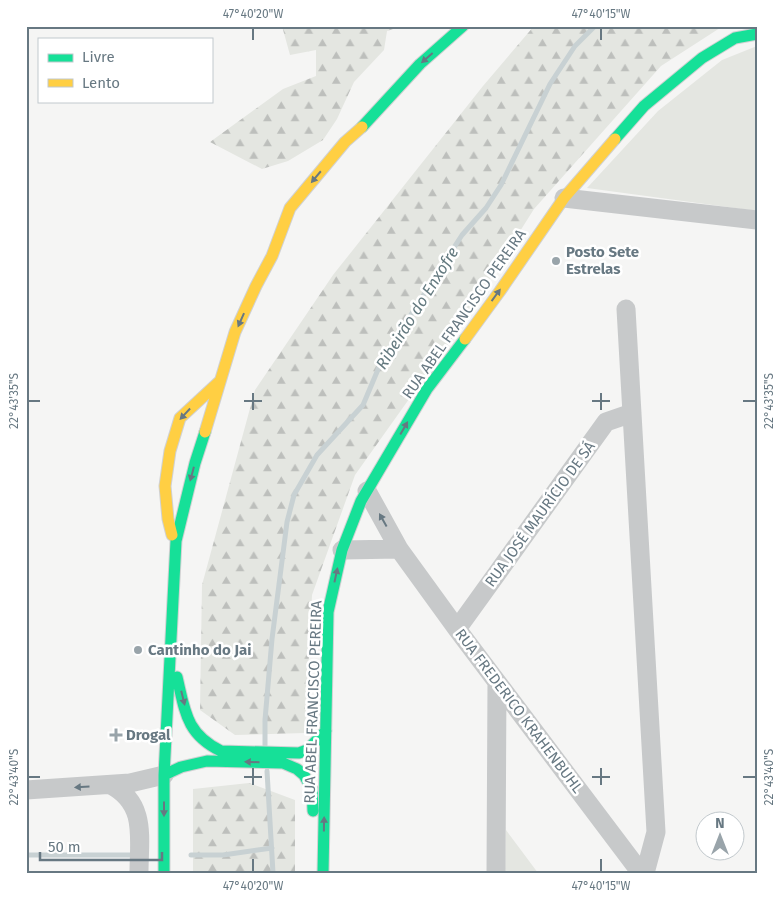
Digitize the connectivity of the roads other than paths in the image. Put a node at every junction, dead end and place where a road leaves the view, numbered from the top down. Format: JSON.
{"nodes":[{"id":1,"x":463,"y":26,"type":"edge"},
{"id":2,"x":757,"y":34,"type":"edge"},
{"id":3,"x":564,"y":198,"type":"junction"},
{"id":4,"x":757,"y":220,"type":"edge"},
{"id":5,"x":626,"y":309,"type":"dead end"},
{"id":6,"x":220,"y":380,"type":"junction"},
{"id":7,"x":632,"y":414,"type":"junction"},
{"id":8,"x":367,"y":491,"type":"junction"},
{"id":9,"x":175,"y":547,"type":"junction"},
{"id":10,"x":400,"y":549,"type":"junction"},
{"id":11,"x":342,"y":550,"type":"junction"},
{"id":12,"x":457,"y":629,"type":"junction"},
{"id":13,"x":170,"y":651,"type":"junction"},
{"id":14,"x":497,"y":682,"type":"junction"},
{"id":15,"x":326,"y":731,"type":"junction"},
{"id":16,"x":221,"y":756,"type":"junction"},
{"id":17,"x":283,"y":758,"type":"junction"},
{"id":18,"x":164,"y":774,"type":"junction"},
{"id":19,"x":112,"y":785,"type":"junction"},
{"id":20,"x":26,"y":790,"type":"edge"},
{"id":21,"x":324,"y":859,"type":"junction"},
{"id":22,"x":164,"y":869,"type":"edge"},
{"id":23,"x":139,"y":873,"type":"edge"},
{"id":24,"x":323,"y":873,"type":"edge"},
{"id":25,"x":496,"y":873,"type":"edge"},
{"id":26,"x":641,"y":873,"type":"edge"},
{"id":27,"x":645,"y":873,"type":"edge"}],
"edges":[{"from":1,"to":6,"type":"main road","one_way":true},
{"from":2,"to":3,"type":"main road","name":"RUA ABEL FRANCISCO PEREIRA"},
{"from":3,"to":4,"type":"street"},
{"from":8,"to":3,"type":"main road","name":"RUA ABEL FRANCISCO PEREIRA","one_way":true},
{"from":5,"to":7,"type":"street"},
{"from":6,"to":9,"type":"main road","one_way":true},
{"from":6,"to":9,"type":"main road","one_way":true},
{"from":7,"to":12,"type":"street","name":"RUA JOSÉ MAURÍCIO DE SÁ"},
{"from":7,"to":27,"type":"street"},
{"from":10,"to":8,"type":"street","name":"RUA FREDERICO KRAHENBUHL","one_way":true},
{"from":8,"to":11,"type":"main road","name":"RUA ABEL FRANCISCO PEREIRA"},
{"from":9,"to":13,"type":"main road"},
{"from":10,"to":11,"type":"street"},
{"from":10,"to":12,"type":"street","name":"RUA FREDERICO KRAHENBUHL"},
{"from":15,"to":11,"type":"main road","name":"RUA ABEL FRANCISCO PEREIRA","one_way":true},
{"from":12,"to":14,"type":"street","name":"RUA FREDERICO KRAHENBUHL"},
{"from":13,"to":16,"type":"main road","one_way":true},
{"from":13,"to":18,"type":"main road"},
{"from":14,"to":25,"type":"street"},
{"from":14,"to":26,"type":"street","name":"RUA FREDERICO KRAHENBUHL"},
{"from":15,"to":17,"type":"main road"},
{"from":21,"to":15,"type":"main road","name":"RUA ABEL FRANCISCO PEREIRA","one_way":true},
{"from":16,"to":17,"type":"main road"},
{"from":16,"to":18,"type":"main road"},
{"from":17,"to":21,"type":"main road"},
{"from":18,"to":19,"type":"street"},
{"from":18,"to":22,"type":"main road","one_way":true},
{"from":19,"to":20,"type":"street","one_way":true},
{"from":19,"to":23,"type":"street"},
{"from":21,"to":24,"type":"main road","name":"RUA ABEL FRANCISCO PEREIRA"}]}
